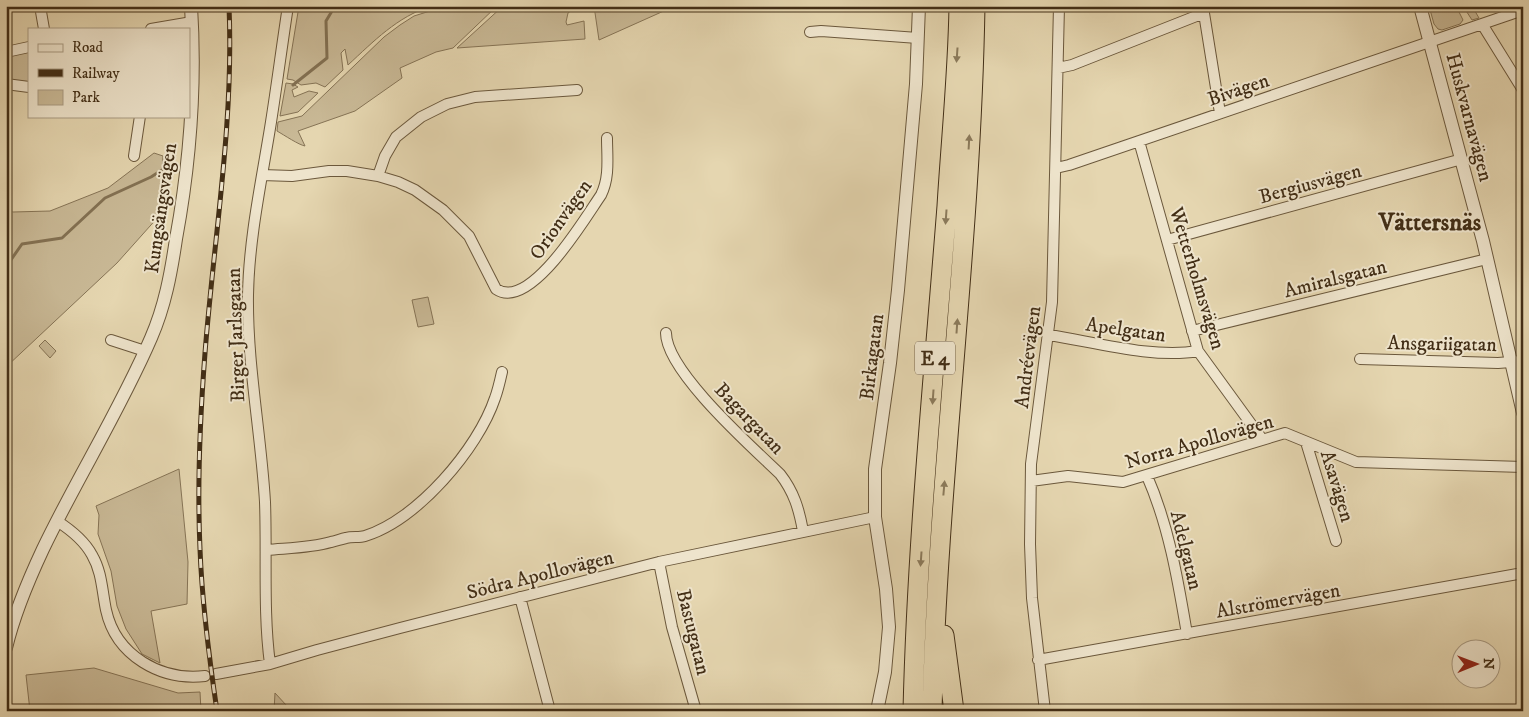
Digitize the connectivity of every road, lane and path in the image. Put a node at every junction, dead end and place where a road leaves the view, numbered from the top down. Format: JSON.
{"nodes":[{"id":1,"x":40,"y":6,"type":"edge"},
{"id":2,"x":192,"y":6,"type":"edge"},
{"id":3,"x":288,"y":6,"type":"edge"},
{"id":4,"x":919,"y":6,"type":"edge"},
{"id":5,"x":959,"y":6,"type":"edge"},
{"id":6,"x":975,"y":6,"type":"edge"},
{"id":7,"x":1059,"y":6,"type":"edge"},
{"id":8,"x":1420,"y":6,"type":"edge"},
{"id":9,"x":1204,"y":10,"type":"edge"},
{"id":10,"x":1523,"y":10,"type":"edge"},
{"id":11,"x":192,"y":22,"type":"junction"},
{"id":12,"x":1482,"y":24,"type":"junction"},
{"id":13,"x":44,"y":28,"type":"edge"},
{"id":14,"x":157,"y":28,"type":"edge"},
{"id":15,"x":810,"y":32,"type":"dead end"},
{"id":16,"x":918,"y":38,"type":"junction"},
{"id":17,"x":1431,"y":42,"type":"junction"},
{"id":18,"x":28,"y":47,"type":"edge"},
{"id":19,"x":6,"y":52,"type":"edge"},
{"id":20,"x":1058,"y":68,"type":"junction"},
{"id":21,"x":6,"y":84,"type":"edge"},
{"id":22,"x":1521,"y":86,"type":"edge"},
{"id":23,"x":28,"y":87,"type":"edge"},
{"id":24,"x":577,"y":90,"type":"dead end"},
{"id":25,"x":1220,"y":113,"type":"junction"},
{"id":26,"x":190,"y":114,"type":"edge"},
{"id":27,"x":140,"y":118,"type":"edge"},
{"id":28,"x":190,"y":118,"type":"edge"},
{"id":29,"x":607,"y":138,"type":"dead end"},
{"id":30,"x":1139,"y":141,"type":"junction"},
{"id":31,"x":134,"y":156,"type":"dead end"},
{"id":32,"x":1462,"y":159,"type":"junction"},
{"id":33,"x":1056,"y":168,"type":"junction"},
{"id":34,"x":262,"y":175,"type":"junction"},
{"id":35,"x":378,"y":176,"type":"junction"},
{"id":36,"x":1167,"y":240,"type":"junction"},
{"id":37,"x":1487,"y":260,"type":"junction"},
{"id":38,"x":1192,"y":331,"type":"junction"},
{"id":39,"x":666,"y":333,"type":"dead end"},
{"id":40,"x":1049,"y":334,"type":"junction"},
{"id":41,"x":111,"y":340,"type":"dead end"},
{"id":42,"x":145,"y":351,"type":"junction"},
{"id":43,"x":1198,"y":351,"type":"junction"},
{"id":44,"x":1360,"y":359,"type":"dead end"},
{"id":45,"x":1517,"y":362,"type":"edge"},
{"id":46,"x":502,"y":372,"type":"dead end"},
{"id":47,"x":1523,"y":413,"type":"edge"},
{"id":48,"x":1262,"y":439,"type":"junction"},
{"id":49,"x":1306,"y":442,"type":"junction"},
{"id":50,"x":1523,"y":467,"type":"edge"},
{"id":51,"x":1147,"y":476,"type":"junction"},
{"id":52,"x":1031,"y":481,"type":"junction"},
{"id":53,"x":874,"y":517,"type":"junction"},
{"id":54,"x":57,"y":520,"type":"junction"},
{"id":55,"x":803,"y":531,"type":"junction"},
{"id":56,"x":941,"y":536,"type":"junction"},
{"id":57,"x":1336,"y":541,"type":"dead end"},
{"id":58,"x":267,"y":550,"type":"junction"},
{"id":59,"x":659,"y":562,"type":"junction"},
{"id":60,"x":1523,"y":573,"type":"edge"},
{"id":61,"x":520,"y":597,"type":"junction"},
{"id":62,"x":1187,"y":634,"type":"junction"},
{"id":63,"x":7,"y":642,"type":"edge"},
{"id":64,"x":1038,"y":660,"type":"junction"},
{"id":65,"x":270,"y":664,"type":"junction"},
{"id":66,"x":216,"y":674,"type":"dead end"},
{"id":67,"x":205,"y":676,"type":"dead end"},
{"id":68,"x":550,"y":711,"type":"edge"},
{"id":69,"x":696,"y":711,"type":"edge"},
{"id":70,"x":878,"y":711,"type":"edge"},
{"id":71,"x":913,"y":711,"type":"edge"},
{"id":72,"x":932,"y":711,"type":"edge"},
{"id":73,"x":954,"y":711,"type":"edge"},
{"id":74,"x":1045,"y":711,"type":"edge"}],
"edges":[{"from":1,"to":13,"type":"street"},
{"from":2,"to":11,"type":"street","name":"Kungsängsvägen"},
{"from":3,"to":34,"type":"street","name":"Birger Jarlsgatan"},
{"from":4,"to":16,"type":"street","name":"Birkagatan"},
{"from":5,"to":71,"type":"highway","number":"E 4","one_way":true},
{"from":56,"to":6,"type":"highway","number":"E 4","one_way":true},
{"from":7,"to":20,"type":"street","name":"Andréevägen"},
{"from":8,"to":17,"type":"street","name":"Huskvarnavägen"},
{"from":9,"to":20,"type":"street"},
{"from":9,"to":25,"type":"street"},
{"from":10,"to":12,"type":"street","name":"Bivägen"},
{"from":11,"to":14,"type":"street"},
{"from":11,"to":26,"type":"street","name":"Kungsängsvägen"},
{"from":12,"to":17,"type":"street","name":"Bivägen"},
{"from":12,"to":22,"type":"street"},
{"from":15,"to":16,"type":"street"},
{"from":16,"to":53,"type":"street","name":"Birkagatan"},
{"from":17,"to":25,"type":"street","name":"Bivägen"},
{"from":17,"to":32,"type":"street","name":"Huskvarnavägen"},
{"from":18,"to":19,"type":"street"},
{"from":20,"to":33,"type":"street","name":"Andréevägen"},
{"from":21,"to":23,"type":"street"},
{"from":24,"to":35,"type":"street"},
{"from":25,"to":30,"type":"street","name":"Bivägen"},
{"from":27,"to":31,"type":"street"},
{"from":28,"to":42,"type":"street","name":"Kungsängsvägen"},
{"from":29,"to":35,"type":"street","name":"Orionvägen"},
{"from":30,"to":33,"type":"street","name":"Bivägen"},
{"from":30,"to":36,"type":"street","name":"Wetterholmsvägen"},
{"from":32,"to":36,"type":"street","name":"Bergiusvägen"},
{"from":32,"to":37,"type":"street","name":"Huskvarnavägen"},
{"from":33,"to":40,"type":"street","name":"Andréevägen"},
{"from":34,"to":35,"type":"street"},
{"from":34,"to":58,"type":"street","name":"Birger Jarlsgatan"},
{"from":36,"to":38,"type":"street","name":"Wetterholmsvägen"},
{"from":37,"to":38,"type":"street","name":"Amiralsgatan"},
{"from":37,"to":45,"type":"street","name":"Huskvarnavägen"},
{"from":38,"to":43,"type":"street","name":"Wetterholmsvägen"},
{"from":39,"to":55,"type":"street","name":"Bagargatan"},
{"from":40,"to":43,"type":"street","name":"Apelgatan"},
{"from":40,"to":52,"type":"street","name":"Andréevägen"},
{"from":41,"to":42,"type":"street"},
{"from":42,"to":54,"type":"street","name":"Kungsängsvägen"},
{"from":43,"to":48,"type":"street","name":"Wetterholmsvägen"},
{"from":44,"to":45,"type":"street","name":"Ansgariigatan"},
{"from":45,"to":47,"type":"street","name":"Huskvarnavägen"},
{"from":46,"to":58,"type":"street"},
{"from":48,"to":49,"type":"street","name":"Norra Apollovägen"},
{"from":48,"to":51,"type":"street","name":"Norra Apollovägen"},
{"from":49,"to":50,"type":"street","name":"Norra Apollovägen"},
{"from":49,"to":57,"type":"street","name":"Asavägen"},
{"from":51,"to":52,"type":"street","name":"Norra Apollovägen"},
{"from":51,"to":62,"type":"street","name":"Adelgatan"},
{"from":52,"to":64,"type":"street","name":"Andréevägen"},
{"from":53,"to":55,"type":"street","name":"Södra Apollovägen"},
{"from":53,"to":70,"type":"street","name":"Birkagatan"},
{"from":54,"to":63,"type":"street","name":"Kungsängsvägen"},
{"from":54,"to":67,"type":"street"},
{"from":55,"to":59,"type":"street","name":"Södra Apollovägen"},
{"from":56,"to":72,"type":"highway","number":"E 4"},
{"from":56,"to":73,"type":"highway"},
{"from":58,"to":65,"type":"street","name":"Birger Jarlsgatan"},
{"from":59,"to":61,"type":"street","name":"Södra Apollovägen"},
{"from":59,"to":69,"type":"street","name":"Bastugatan"},
{"from":60,"to":62,"type":"street","name":"Alströmervägen"},
{"from":61,"to":65,"type":"street","name":"Södra Apollovägen"},
{"from":61,"to":68,"type":"street"},
{"from":62,"to":64,"type":"street","name":"Alströmervägen"},
{"from":64,"to":74,"type":"street","name":"Andréevägen"},
{"from":65,"to":66,"type":"street","name":"Södra Apollovägen"}]}
